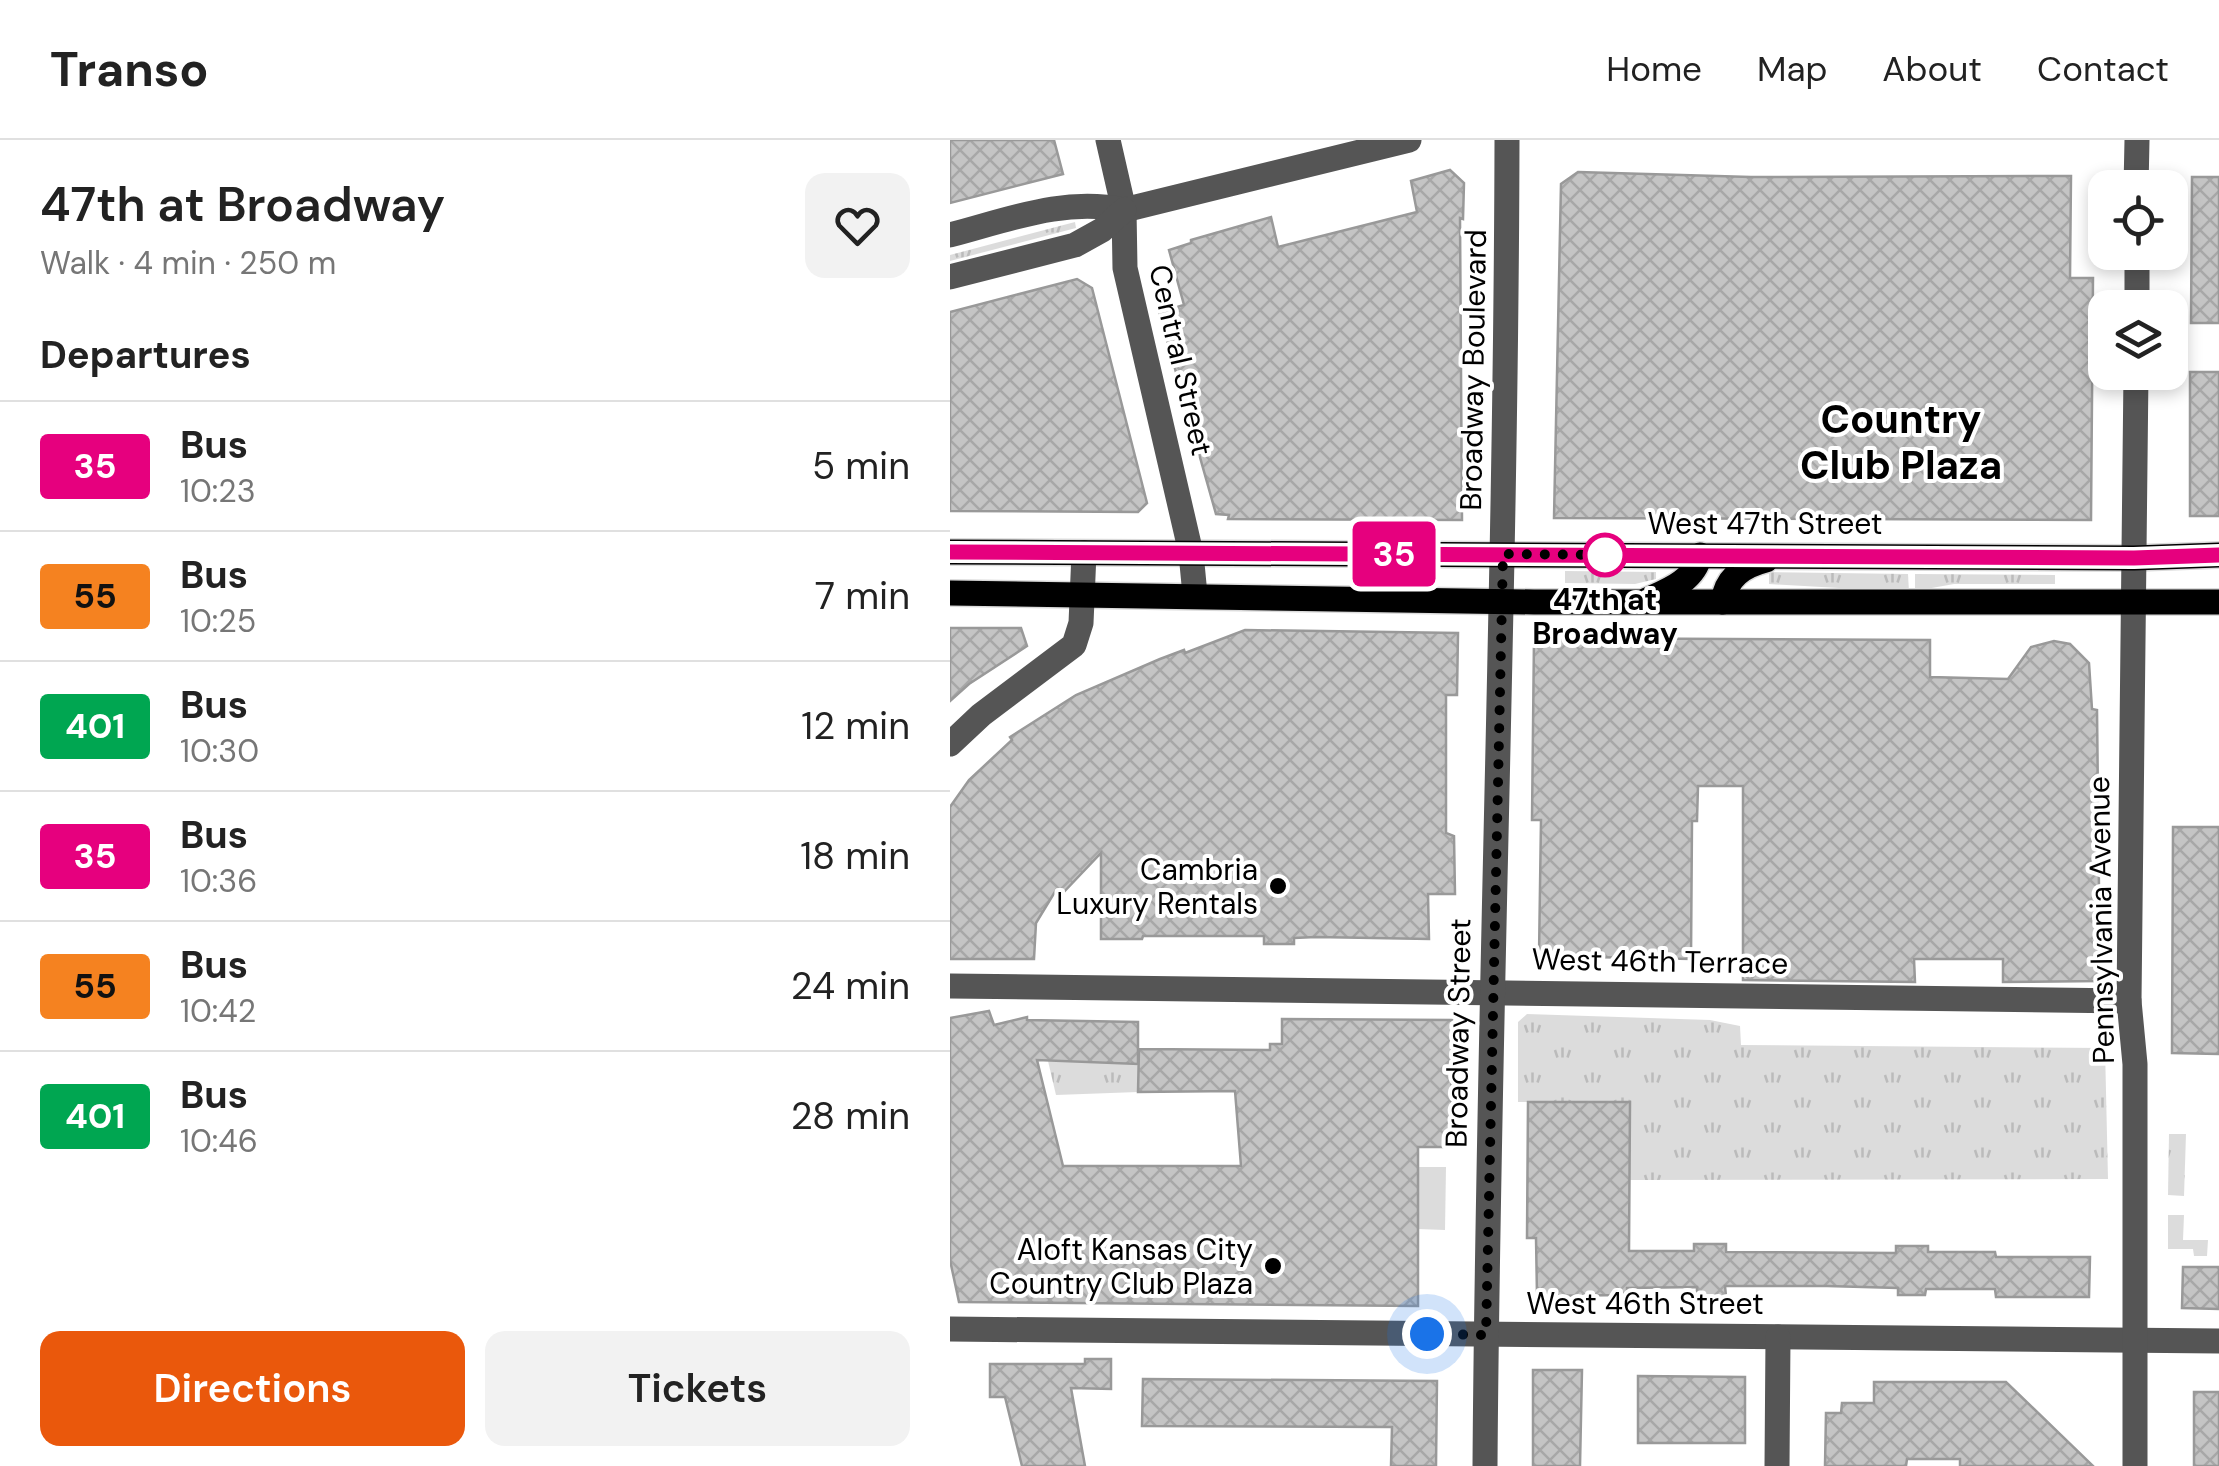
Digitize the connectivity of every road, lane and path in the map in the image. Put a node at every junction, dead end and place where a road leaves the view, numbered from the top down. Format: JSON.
{"nodes":[{"id":1,"x":1108,"y":140,"type":"edge"},
{"id":2,"x":1410,"y":140,"type":"edge"},
{"id":3,"x":1508,"y":140,"type":"edge"},
{"id":4,"x":2137,"y":140,"type":"edge"},
{"id":5,"x":2136,"y":170,"type":"edge"},
{"id":6,"x":1124,"y":210,"type":"junction"},
{"id":7,"x":950,"y":235,"type":"edge"},
{"id":8,"x":950,"y":277,"type":"edge"},
{"id":9,"x":2136,"y":390,"type":"edge"},
{"id":10,"x":950,"y":552,"type":"edge"},
{"id":11,"x":1084,"y":553,"type":"junction"},
{"id":12,"x":1191,"y":554,"type":"junction"},
{"id":13,"x":1503,"y":554,"type":"junction"},
{"id":14,"x":1700,"y":555,"type":"junction"},
{"id":15,"x":2219,"y":555,"type":"edge"},
{"id":16,"x":1780,"y":556,"type":"junction"},
{"id":17,"x":2134,"y":558,"type":"junction"},
{"id":18,"x":950,"y":594,"type":"edge"},
{"id":19,"x":1082,"y":595,"type":"junction"},
{"id":20,"x":1195,"y":595,"type":"junction"},
{"id":21,"x":1500,"y":601,"type":"junction"},
{"id":22,"x":1642,"y":602,"type":"junction"},
{"id":23,"x":1723,"y":602,"type":"junction"},
{"id":24,"x":2219,"y":602,"type":"edge"},
{"id":25,"x":2133,"y":603,"type":"junction"},
{"id":26,"x":950,"y":744,"type":"edge"},
{"id":27,"x":950,"y":986,"type":"edge"},
{"id":28,"x":1491,"y":991,"type":"junction"},
{"id":29,"x":2129,"y":1001,"type":"junction"},
{"id":30,"x":950,"y":1329,"type":"edge"},
{"id":31,"x":1486,"y":1335,"type":"junction"},
{"id":32,"x":1778,"y":1336,"type":"junction"},
{"id":33,"x":2136,"y":1340,"type":"junction"},
{"id":34,"x":2219,"y":1341,"type":"edge"},
{"id":35,"x":1485,"y":1466,"type":"edge"},
{"id":36,"x":1776,"y":1466,"type":"edge"},
{"id":37,"x":2135,"y":1466,"type":"edge"}],
"edges":[{"from":1,"to":6,"type":"street","name":"Central Street"},
{"from":2,"to":6,"type":"street"},
{"from":3,"to":13,"type":"street","name":"Broadway Boulevard"},
{"from":4,"to":5,"type":"street"},
{"from":6,"to":7,"type":"street"},
{"from":6,"to":8,"type":"street"},
{"from":6,"to":12,"type":"street","name":"Central Street"},
{"from":9,"to":17,"type":"street","name":"Pennsylvania Avenue"},
{"from":10,"to":11,"type":"main road","name":"West 47th Street"},
{"from":11,"to":12,"type":"main road","name":"West 47th Street"},
{"from":11,"to":19,"type":"street"},
{"from":12,"to":13,"type":"main road","name":"West 47th Street"},
{"from":12,"to":20,"type":"street","name":"Central Street"},
{"from":13,"to":14,"type":"main road","name":"West 47th Street"},
{"from":13,"to":21,"type":"street","name":"Broadway Boulevard"},
{"from":14,"to":16,"type":"main road","name":"West 47th Street"},
{"from":14,"to":22,"type":"main road"},
{"from":15,"to":17,"type":"main road","name":"West 47th Street"},
{"from":16,"to":17,"type":"main road","name":"West 47th Street"},
{"from":16,"to":23,"type":"main road"},
{"from":17,"to":25,"type":"street","name":"Pennsylvania Avenue"},
{"from":18,"to":19,"type":"main road"},
{"from":19,"to":20,"type":"main road"},
{"from":19,"to":26,"type":"street"},
{"from":20,"to":21,"type":"main road"},
{"from":21,"to":22,"type":"main road"},
{"from":21,"to":28,"type":"street","name":"Broadway Street"},
{"from":22,"to":23,"type":"main road"},
{"from":23,"to":25,"type":"main road"},
{"from":24,"to":25,"type":"main road"},
{"from":25,"to":29,"type":"street","name":"Pennsylvania Avenue"},
{"from":27,"to":28,"type":"street","name":"West 46th Terrace"},
{"from":28,"to":29,"type":"street","name":"West 46th Terrace"},
{"from":28,"to":31,"type":"street","name":"Broadway Street"},
{"from":29,"to":33,"type":"street","name":"Pennsylvania Avenue"},
{"from":30,"to":31,"type":"street","name":"West 46th Street"},
{"from":31,"to":32,"type":"street","name":"West 46th Street"},
{"from":31,"to":35,"type":"street","name":"Broadway Street"},
{"from":32,"to":33,"type":"street","name":"West 46th Street"},
{"from":32,"to":36,"type":"street"},
{"from":33,"to":34,"type":"street","name":"West 46th Street"},
{"from":33,"to":37,"type":"street","name":"Pennsylvania Avenue"}]}
